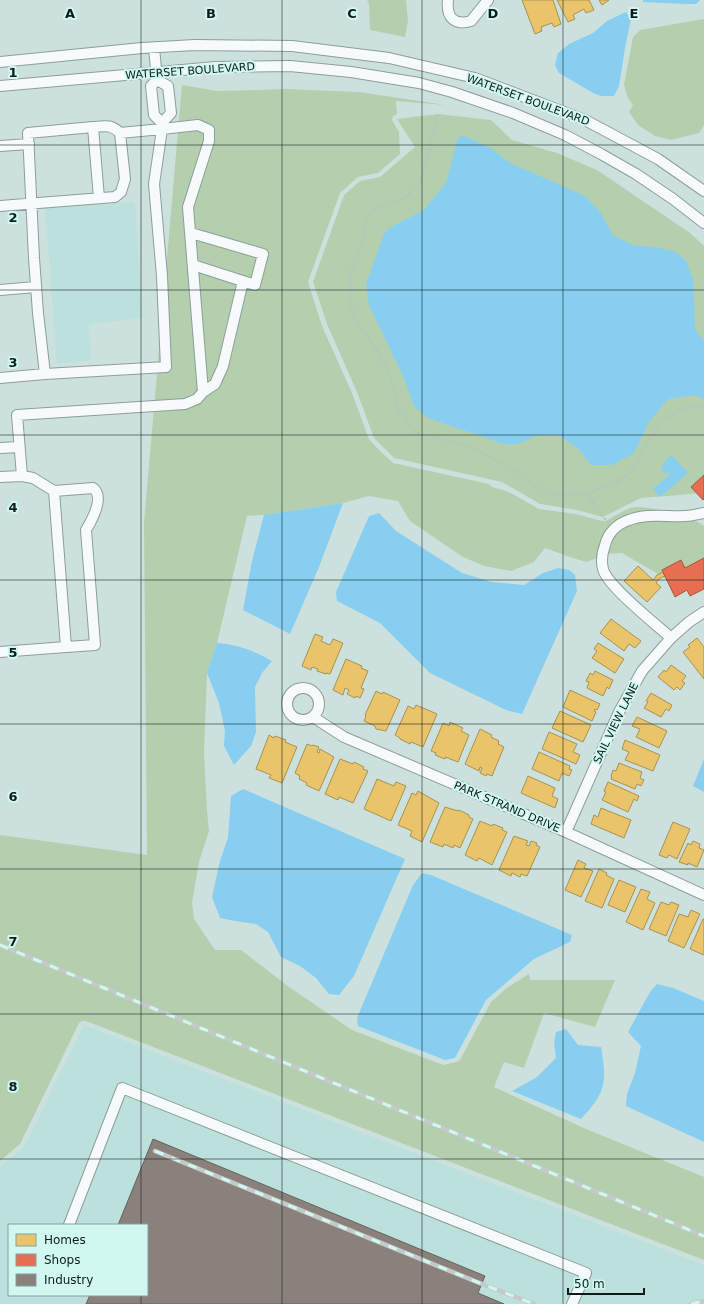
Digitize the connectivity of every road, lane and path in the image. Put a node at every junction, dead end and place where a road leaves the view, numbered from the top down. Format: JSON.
{"nodes":[{"id":1,"x":448,"y":0,"type":"edge"},
{"id":2,"x":488,"y":0,"type":"edge"},
{"id":3,"x":154,"y":48,"type":"junction"},
{"id":4,"x":0,"y":62,"type":"edge"},
{"id":5,"x":157,"y":76,"type":"junction"},
{"id":6,"x":0,"y":86,"type":"edge"},
{"id":7,"x":438,"y":114,"type":"dead end"},
{"id":8,"x":162,"y":126,"type":"junction"},
{"id":9,"x":93,"y":127,"type":"junction"},
{"id":10,"x":120,"y":133,"type":"junction"},
{"id":11,"x":29,"y":144,"type":"junction"},
{"id":12,"x":0,"y":146,"type":"edge"},
{"id":13,"x":704,"y":191,"type":"edge"},
{"id":14,"x":99,"y":198,"type":"junction"},
{"id":15,"x":32,"y":203,"type":"junction"},
{"id":16,"x":0,"y":206,"type":"edge"},
{"id":17,"x":704,"y":223,"type":"edge"},
{"id":18,"x":191,"y":233,"type":"junction"},
{"id":19,"x":193,"y":265,"type":"junction"},
{"id":20,"x":243,"y":281,"type":"junction"},
{"id":21,"x":36,"y":287,"type":"junction"},
{"id":22,"x":0,"y":290,"type":"edge"},
{"id":23,"x":45,"y":374,"type":"junction"},
{"id":24,"x":0,"y":378,"type":"edge"},
{"id":25,"x":203,"y":392,"type":"junction"},
{"id":26,"x":704,"y":407,"type":"edge"},
{"id":27,"x":19,"y":447,"type":"junction"},
{"id":28,"x":0,"y":448,"type":"edge"},
{"id":29,"x":22,"y":476,"type":"junction"},
{"id":30,"x":0,"y":477,"type":"edge"},
{"id":31,"x":54,"y":490,"type":"junction"},
{"id":32,"x":588,"y":493,"type":"junction"},
{"id":33,"x":704,"y":513,"type":"edge"},
{"id":34,"x":614,"y":528,"type":"junction"},
{"id":35,"x":704,"y":612,"type":"edge"},
{"id":36,"x":671,"y":638,"type":"junction"},
{"id":37,"x":66,"y":647,"type":"junction"},
{"id":38,"x":0,"y":652,"type":"edge"},
{"id":39,"x":313,"y":717,"type":"dead end"},
{"id":40,"x":566,"y":832,"type":"junction"},
{"id":41,"x":704,"y":894,"type":"edge"},
{"id":42,"x":69,"y":1224,"type":"edge"},
{"id":43,"x":572,"y":1304,"type":"edge"}],
"edges":[{"from":1,"to":2,"type":"street"},
{"from":3,"to":4,"type":"street","name":"WATERSET BOULEVARD"},
{"from":3,"to":5,"type":"street"},
{"from":3,"to":13,"type":"street","name":"WATERSET BOULEVARD"},
{"from":5,"to":6,"type":"street","name":"WATERSET BOULEVARD"},
{"from":5,"to":8,"type":"street"},
{"from":5,"to":8,"type":"street"},
{"from":5,"to":17,"type":"street","name":"WATERSET BOULEVARD"},
{"from":7,"to":32,"type":"path"},
{"from":8,"to":10,"type":"street"},
{"from":8,"to":18,"type":"street"},
{"from":8,"to":23,"type":"street"},
{"from":9,"to":10,"type":"street"},
{"from":9,"to":11,"type":"street"},
{"from":9,"to":14,"type":"street"},
{"from":10,"to":14,"type":"street"},
{"from":11,"to":12,"type":"street"},
{"from":11,"to":15,"type":"street"},
{"from":14,"to":15,"type":"street"},
{"from":15,"to":16,"type":"street"},
{"from":15,"to":21,"type":"street"},
{"from":18,"to":19,"type":"street"},
{"from":18,"to":20,"type":"street"},
{"from":19,"to":20,"type":"street"},
{"from":19,"to":25,"type":"street"},
{"from":20,"to":25,"type":"street"},
{"from":21,"to":22,"type":"street"},
{"from":21,"to":23,"type":"street"},
{"from":23,"to":24,"type":"street"},
{"from":25,"to":27,"type":"street"},
{"from":26,"to":32,"type":"path"},
{"from":27,"to":28,"type":"street"},
{"from":27,"to":29,"type":"street"},
{"from":29,"to":30,"type":"street"},
{"from":29,"to":31,"type":"street"},
{"from":31,"to":37,"type":"street"},
{"from":31,"to":37,"type":"street"},
{"from":32,"to":34,"type":"path"},
{"from":33,"to":34,"type":"street"},
{"from":34,"to":36,"type":"street"},
{"from":35,"to":36,"type":"street","name":"SAIL VIEW LANE"},
{"from":36,"to":40,"type":"street","name":"SAIL VIEW LANE"},
{"from":37,"to":38,"type":"street"},
{"from":39,"to":40,"type":"street","name":"PARK STRAND DRIVE"},
{"from":40,"to":41,"type":"street","name":"PARK STRAND DRIVE"},
{"from":42,"to":43,"type":"street"}]}
